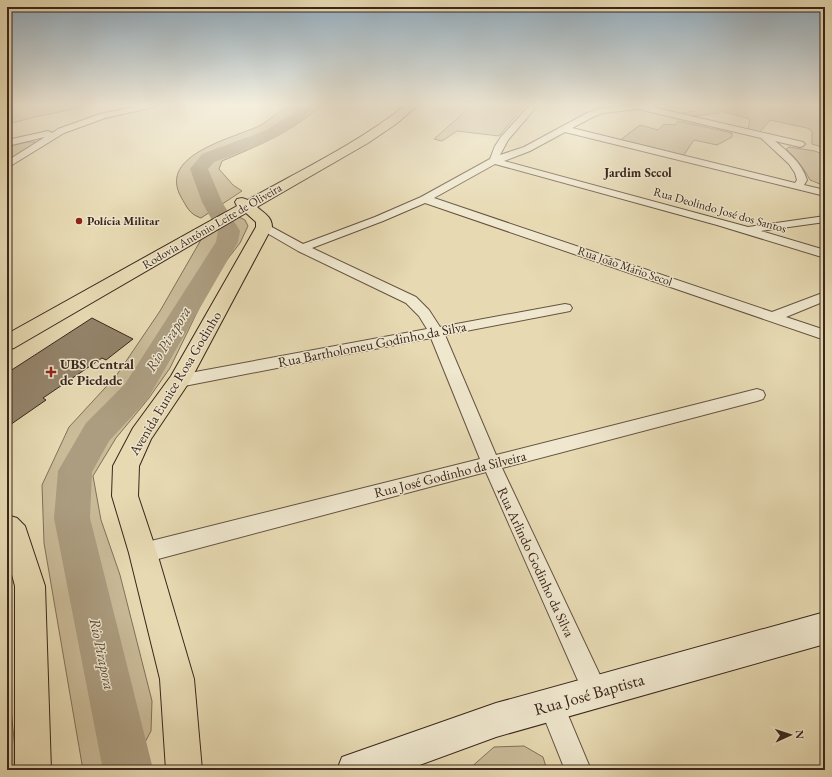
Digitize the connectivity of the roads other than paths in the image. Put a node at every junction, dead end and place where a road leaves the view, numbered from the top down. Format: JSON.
{"nodes":[{"id":1,"x":45,"y":141,"type":"edge"},
{"id":2,"x":349,"y":141,"type":"edge"},
{"id":3,"x":360,"y":141,"type":"edge"},
{"id":4,"x":503,"y":141,"type":"edge"},
{"id":5,"x":507,"y":141,"type":"edge"},
{"id":6,"x":541,"y":141,"type":"edge"},
{"id":7,"x":617,"y":141,"type":"edge"},
{"id":8,"x":770,"y":141,"type":"edge"},
{"id":9,"x":788,"y":141,"type":"edge"},
{"id":10,"x":800,"y":144,"type":"dead end"},
{"id":11,"x":528,"y":149,"type":"junction"},
{"id":12,"x":494,"y":161,"type":"junction"},
{"id":13,"x":7,"y":165,"type":"edge"},
{"id":14,"x":798,"y":186,"type":"junction"},
{"id":15,"x":825,"y":193,"type":"edge"},
{"id":16,"x":266,"y":196,"type":"joint"},
{"id":17,"x":425,"y":199,"type":"junction"},
{"id":18,"x":248,"y":211,"type":"junction"},
{"id":19,"x":825,"y":219,"type":"edge"},
{"id":20,"x":793,"y":225,"type":"junction"},
{"id":21,"x":205,"y":226,"type":"junction"},
{"id":22,"x":746,"y":230,"type":"junction"},
{"id":23,"x":799,"y":246,"type":"junction"},
{"id":24,"x":302,"y":248,"type":"junction"},
{"id":25,"x":825,"y":254,"type":"edge"},
{"id":26,"x":825,"y":296,"type":"edge"},
{"id":27,"x":565,"y":308,"type":"dead end"},
{"id":28,"x":773,"y":317,"type":"junction"},
{"id":29,"x":7,"y":331,"type":"edge"},
{"id":30,"x":436,"y":332,"type":"junction"},
{"id":31,"x":825,"y":335,"type":"edge"},
{"id":32,"x":7,"y":343,"type":"edge"},
{"id":33,"x":179,"y":381,"type":"junction"},
{"id":34,"x":757,"y":395,"type":"dead end"},
{"id":35,"x":491,"y":464,"type":"junction"},
{"id":36,"x":7,"y":527,"type":"edge"},
{"id":37,"x":143,"y":553,"type":"junction"},
{"id":38,"x":825,"y":628,"type":"edge"},
{"id":39,"x":596,"y":692,"type":"junction"},
{"id":40,"x":551,"y":705,"type":"junction"},
{"id":41,"x":33,"y":770,"type":"edge"},
{"id":42,"x":184,"y":770,"type":"edge"},
{"id":43,"x":355,"y":770,"type":"edge"},
{"id":44,"x":578,"y":770,"type":"edge"}],
"edges":[{"from":1,"to":13,"type":"street"},
{"from":2,"to":18,"type":"main road","name":"Rodovia Antônio Leite de Oliveira"},
{"from":3,"to":16,"type":"main road","name":"Rodovia Antônio Leite de Oliveira"},
{"from":4,"to":12,"type":"street"},
{"from":5,"to":11,"type":"street"},
{"from":6,"to":11,"type":"street"},
{"from":7,"to":14,"type":"street"},
{"from":8,"to":14,"type":"street"},
{"from":9,"to":10,"type":"street"},
{"from":11,"to":12,"type":"street"},
{"from":12,"to":17,"type":"street"},
{"from":12,"to":22,"type":"street","name":"Rua Deolindo José dos Santos"},
{"from":14,"to":15,"type":"street"},
{"from":16,"to":18,"type":"main road","name":"Avenida Eunice Rosa Godinho"},
{"from":17,"to":24,"type":"street"},
{"from":17,"to":28,"type":"street","name":"Rua João Mário Secol"},
{"from":18,"to":21,"type":"main road","name":"Rodovia Antônio Leite de Oliveira"},
{"from":18,"to":24,"type":"street","name":"Rua Arlindo Godinho da Silva"},
{"from":18,"to":33,"type":"main road","name":"Avenida Eunice Rosa Godinho"},
{"from":19,"to":20,"type":"street"},
{"from":20,"to":22,"type":"street"},
{"from":20,"to":23,"type":"street"},
{"from":21,"to":29,"type":"main road","name":"Rodovia Antônio Leite de Oliveira"},
{"from":21,"to":32,"type":"main road","name":"Rodovia Antônio Leite de Oliveira"},
{"from":22,"to":23,"type":"street","name":"Rua Deolindo José dos Santos"},
{"from":23,"to":25,"type":"street","name":"Rua Deolindo José dos Santos"},
{"from":24,"to":30,"type":"street","name":"Rua Arlindo Godinho da Silva"},
{"from":26,"to":28,"type":"street"},
{"from":27,"to":30,"type":"street","name":"Rua Bartholomeu Godinho da Silva"},
{"from":28,"to":31,"type":"street","name":"Rua João Mário Secol"},
{"from":30,"to":33,"type":"street","name":"Rua Bartholomeu Godinho da Silva"},
{"from":30,"to":35,"type":"street","name":"Rua Arlindo Godinho da Silva"},
{"from":33,"to":37,"type":"main road","name":"Avenida Eunice Rosa Godinho"},
{"from":34,"to":35,"type":"street","name":"Rua José Godinho da Silveira"},
{"from":35,"to":37,"type":"street","name":"Rua José Godinho da Silveira"},
{"from":35,"to":39,"type":"street","name":"Rua Arlindo Godinho da Silva"},
{"from":36,"to":41,"type":"main road"},
{"from":37,"to":42,"type":"main road","name":"Avenida Eunice Rosa Godinho"},
{"from":38,"to":39,"type":"street","name":"Rua José Baptista"},
{"from":39,"to":40,"type":"street","name":"Rua José Baptista"},
{"from":40,"to":43,"type":"street","name":"Rua José Baptista"},
{"from":40,"to":44,"type":"street"}]}
